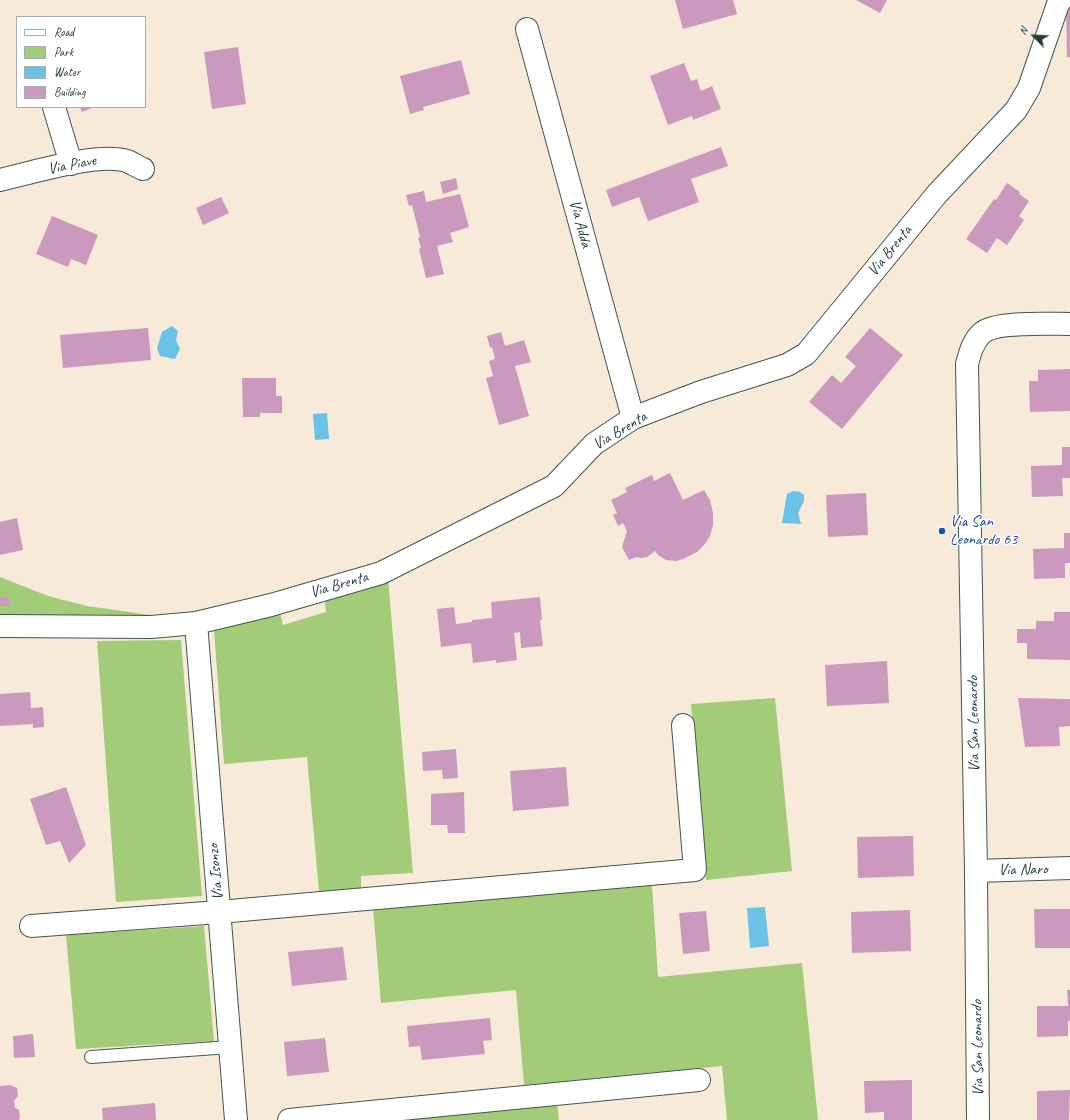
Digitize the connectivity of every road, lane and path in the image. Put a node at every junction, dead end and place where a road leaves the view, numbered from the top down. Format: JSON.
{"nodes":[{"id":1,"x":1061,"y":0,"type":"edge"},
{"id":2,"x":527,"y":29,"type":"dead end"},
{"id":3,"x":54,"y":108,"type":"edge"},
{"id":4,"x":70,"y":164,"type":"junction"},
{"id":5,"x":143,"y":169,"type":"dead end"},
{"id":6,"x":0,"y":180,"type":"edge"},
{"id":7,"x":1070,"y":324,"type":"edge"},
{"id":8,"x":633,"y":418,"type":"junction"},
{"id":9,"x":196,"y":623,"type":"junction"},
{"id":10,"x":0,"y":626,"type":"edge"},
{"id":11,"x":683,"y":725,"type":"dead end"},
{"id":12,"x":1070,"y":868,"type":"edge"},
{"id":13,"x":976,"y":871,"type":"junction"},
{"id":14,"x":219,"y":912,"type":"junction"},
{"id":15,"x":31,"y":926,"type":"dead end"},
{"id":16,"x":230,"y":1047,"type":"junction"},
{"id":17,"x":91,"y":1057,"type":"dead end"},
{"id":18,"x":699,"y":1080,"type":"dead end"},
{"id":19,"x":236,"y":1120,"type":"edge"},
{"id":20,"x":289,"y":1120,"type":"edge"},
{"id":21,"x":978,"y":1120,"type":"edge"}],
"edges":[{"from":1,"to":8,"type":"street","name":"Via Brenta"},
{"from":2,"to":8,"type":"street","name":"Via Adda"},
{"from":3,"to":4,"type":"street"},
{"from":4,"to":5,"type":"street","name":"Via Piave"},
{"from":4,"to":6,"type":"street","name":"Via Piave"},
{"from":7,"to":13,"type":"street","name":"Via San Leonardo"},
{"from":8,"to":9,"type":"street","name":"Via Brenta"},
{"from":9,"to":10,"type":"street","name":"Via Brenta"},
{"from":9,"to":14,"type":"street","name":"Via Isonzo"},
{"from":11,"to":14,"type":"street"},
{"from":12,"to":13,"type":"street","name":"Via Naro"},
{"from":13,"to":21,"type":"street","name":"Via San Leonardo"},
{"from":14,"to":15,"type":"street"},
{"from":14,"to":16,"type":"street","name":"Via Isonzo"},
{"from":16,"to":17,"type":"lane"},
{"from":16,"to":19,"type":"street","name":"Via Isonzo"},
{"from":18,"to":20,"type":"street"}]}
